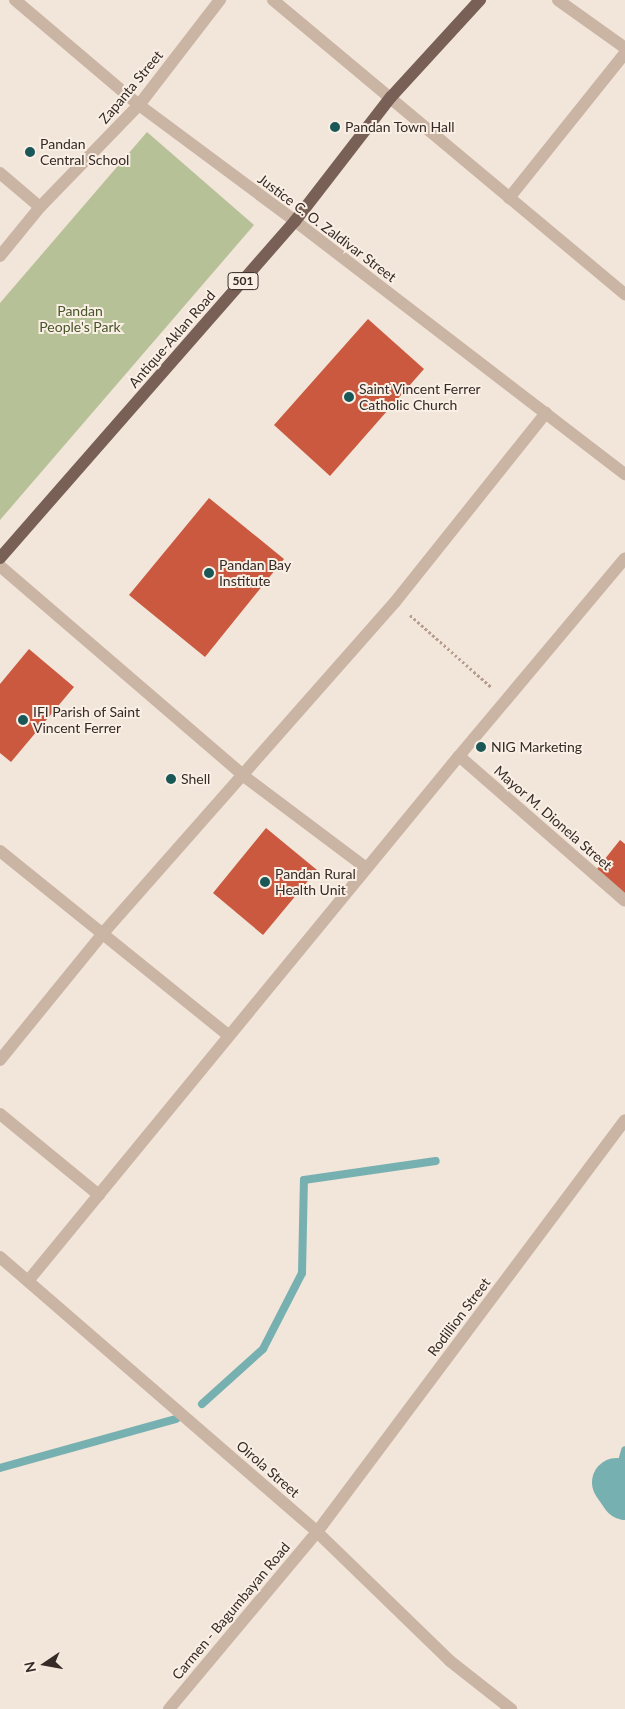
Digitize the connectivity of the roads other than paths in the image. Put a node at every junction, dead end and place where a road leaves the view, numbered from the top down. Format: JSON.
{"nodes":[{"id":1,"x":15,"y":0,"type":"edge"},
{"id":2,"x":220,"y":0,"type":"edge"},
{"id":3,"x":273,"y":0,"type":"edge"},
{"id":4,"x":480,"y":0,"type":"edge"},
{"id":5,"x":558,"y":0,"type":"edge"},
{"id":6,"x":625,"y":48,"type":"edge"},
{"id":7,"x":625,"y":53,"type":"edge"},
{"id":8,"x":391,"y":97,"type":"junction"},
{"id":9,"x":139,"y":105,"type":"junction"},
{"id":10,"x":0,"y":173,"type":"edge"},
{"id":11,"x":509,"y":198,"type":"junction"},
{"id":12,"x":40,"y":207,"type":"junction"},
{"id":13,"x":295,"y":221,"type":"junction"},
{"id":14,"x":0,"y":256,"type":"edge"},
{"id":15,"x":625,"y":294,"type":"edge"},
{"id":16,"x":546,"y":413,"type":"junction"},
{"id":17,"x":625,"y":474,"type":"edge"},
{"id":18,"x":0,"y":558,"type":"edge"},
{"id":19,"x":625,"y":558,"type":"edge"},
{"id":20,"x":0,"y":566,"type":"edge"},
{"id":21,"x":459,"y":756,"type":"junction"},
{"id":22,"x":245,"y":777,"type":"junction"},
{"id":23,"x":0,"y":852,"type":"edge"},
{"id":24,"x":365,"y":867,"type":"junction"},
{"id":25,"x":625,"y":901,"type":"edge"},
{"id":26,"x":104,"y":932,"type":"junction"},
{"id":27,"x":228,"y":1035,"type":"junction"},
{"id":28,"x":0,"y":1060,"type":"edge"},
{"id":29,"x":0,"y":1114,"type":"edge"},
{"id":30,"x":625,"y":1120,"type":"edge"},
{"id":31,"x":99,"y":1195,"type":"junction"},
{"id":32,"x":0,"y":1257,"type":"edge"},
{"id":33,"x":28,"y":1281,"type":"junction"},
{"id":34,"x":317,"y":1532,"type":"junction"},
{"id":35,"x":169,"y":1709,"type":"edge"},
{"id":36,"x":511,"y":1709,"type":"edge"}],
"edges":[{"from":1,"to":9,"type":"street","name":"Justice C. O. Zaldivar Street"},
{"from":2,"to":9,"type":"street","name":"Zapanta Street"},
{"from":3,"to":8,"type":"street"},
{"from":4,"to":8,"type":"main road","name":"Antique-Aklan Road","number":"501"},
{"from":5,"to":6,"type":"street"},
{"from":7,"to":11,"type":"street"},
{"from":8,"to":11,"type":"street"},
{"from":8,"to":13,"type":"main road","name":"Antique-Aklan Road","number":"501"},
{"from":9,"to":12,"type":"street","name":"Zapanta Street"},
{"from":9,"to":13,"type":"street","name":"Justice C. O. Zaldivar Street"},
{"from":10,"to":12,"type":"street"},
{"from":11,"to":15,"type":"street"},
{"from":12,"to":14,"type":"street","name":"Zapanta Street"},
{"from":13,"to":16,"type":"street","name":"Justice C. O. Zaldivar Street"},
{"from":13,"to":18,"type":"main road","name":"Antique-Aklan Road","number":"501"},
{"from":16,"to":17,"type":"street","name":"Justice C. O. Zaldivar Street"},
{"from":16,"to":22,"type":"street"},
{"from":19,"to":21,"type":"street"},
{"from":20,"to":22,"type":"street"},
{"from":21,"to":24,"type":"street"},
{"from":21,"to":25,"type":"street","name":"Mayor M. Dionela Street"},
{"from":22,"to":24,"type":"street"},
{"from":22,"to":26,"type":"street"},
{"from":23,"to":26,"type":"street"},
{"from":24,"to":27,"type":"street"},
{"from":26,"to":27,"type":"street"},
{"from":26,"to":28,"type":"street"},
{"from":27,"to":31,"type":"street"},
{"from":29,"to":31,"type":"street"},
{"from":30,"to":34,"type":"street","name":"Rodillion Street"},
{"from":31,"to":33,"type":"street"},
{"from":32,"to":33,"type":"street","name":"Oirola Street"},
{"from":33,"to":34,"type":"street","name":"Oirola Street"},
{"from":34,"to":35,"type":"street","name":"Carmen - Bagumbayan Road"},
{"from":34,"to":36,"type":"street","name":"Oirola Street"}]}
